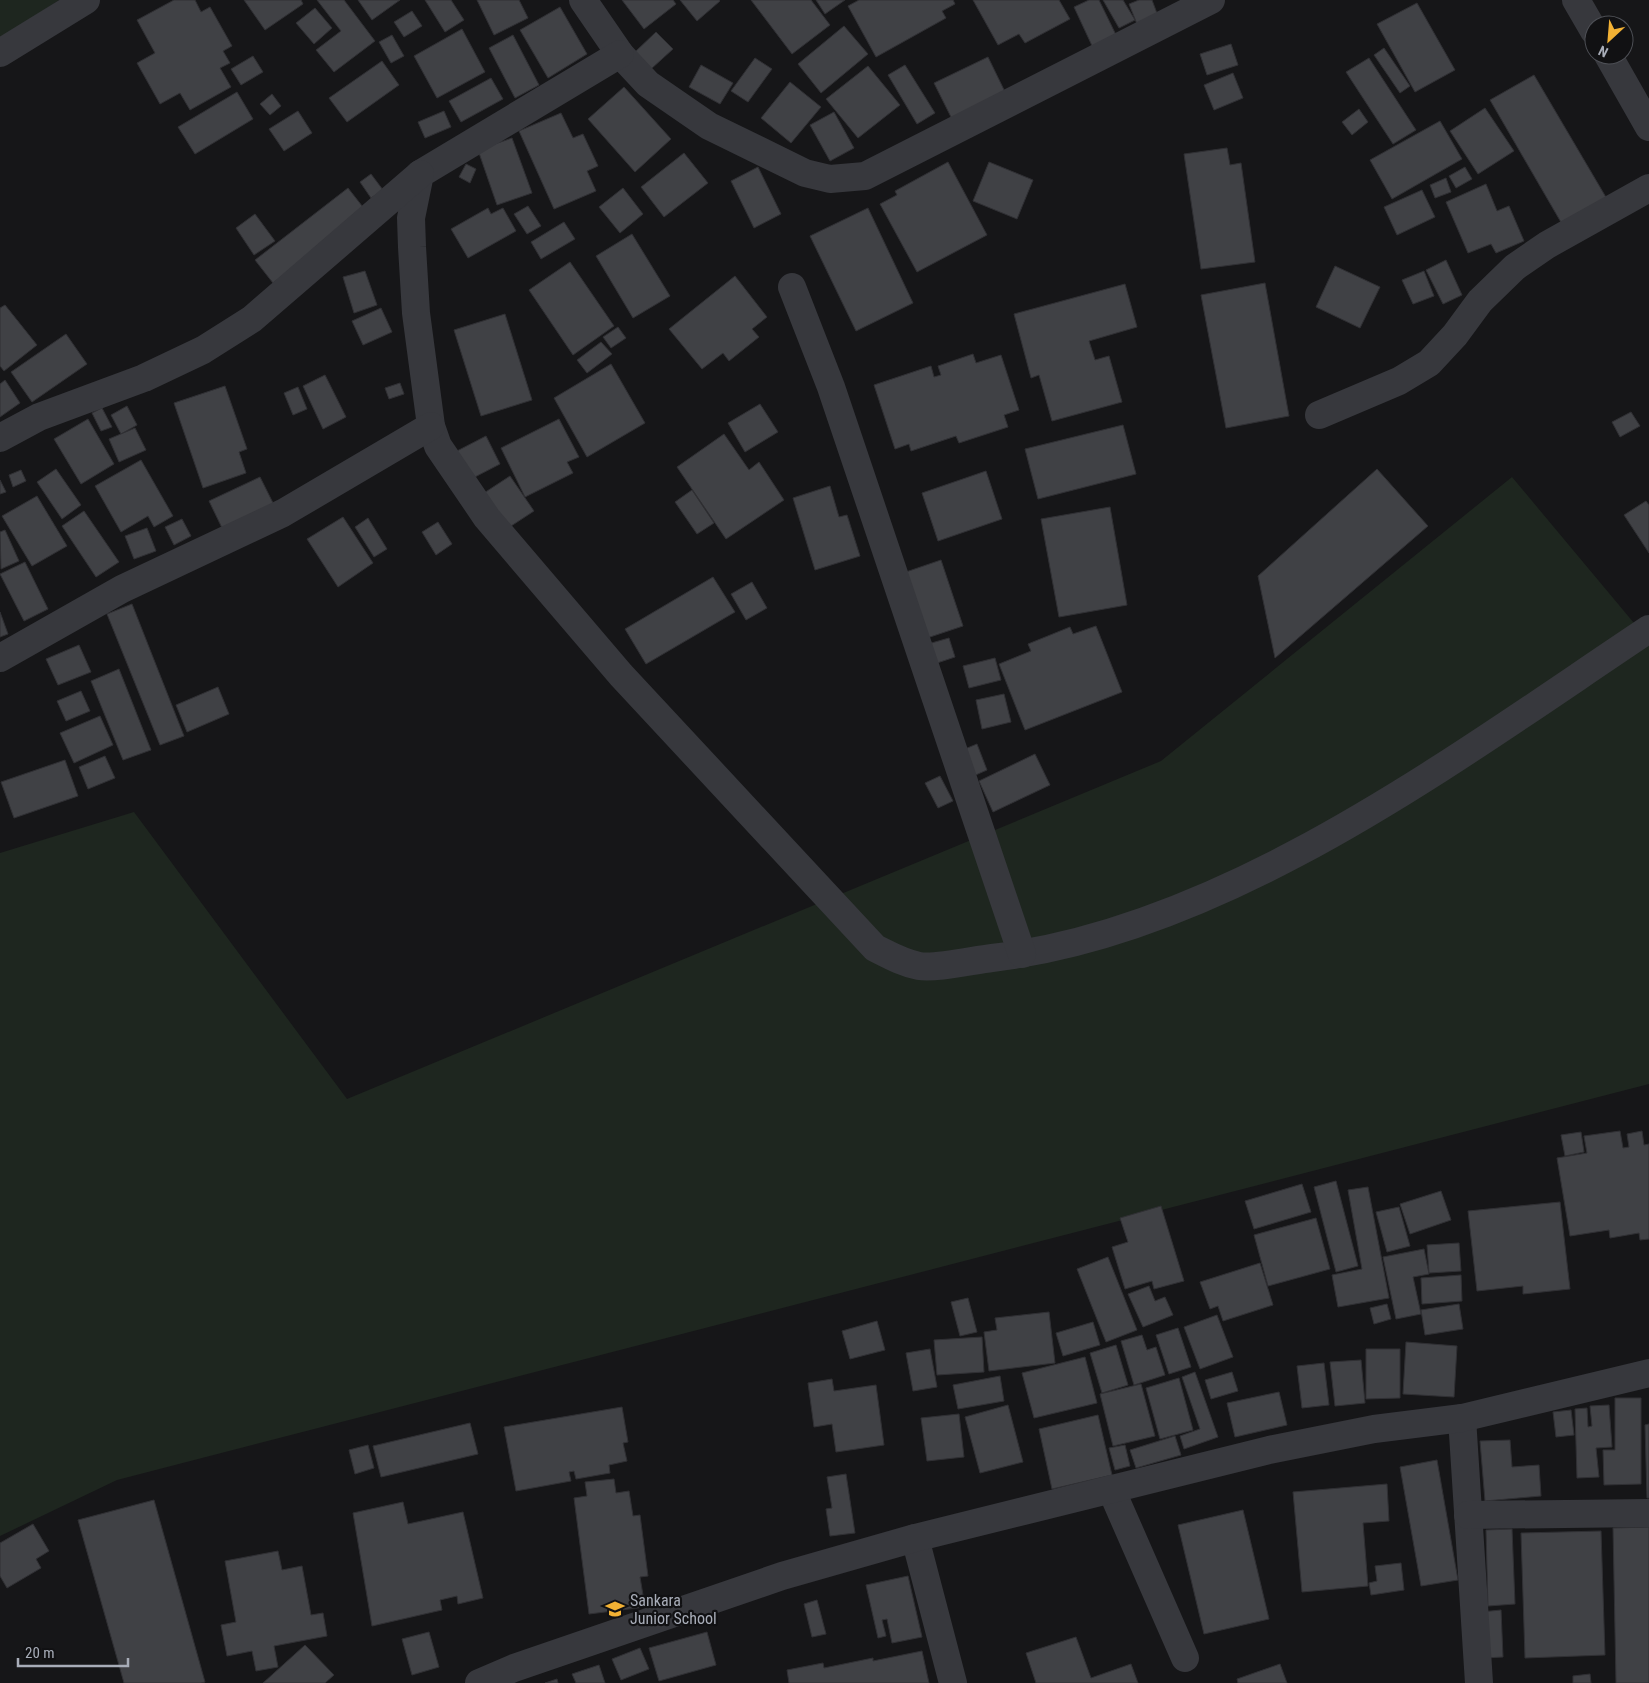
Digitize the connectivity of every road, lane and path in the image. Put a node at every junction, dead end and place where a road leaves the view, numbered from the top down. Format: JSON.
{"nodes":[{"id":1,"x":86,"y":0,"type":"edge"},
{"id":2,"x":583,"y":0,"type":"edge"},
{"id":3,"x":1210,"y":0,"type":"edge"},
{"id":4,"x":1576,"y":0,"type":"edge"},
{"id":5,"x":1585,"y":15,"type":"edge"},
{"id":6,"x":0,"y":53,"type":"edge"},
{"id":7,"x":620,"y":54,"type":"junction"},
{"id":8,"x":1614,"y":65,"type":"edge"},
{"id":9,"x":1649,"y":127,"type":"edge"},
{"id":10,"x":420,"y":174,"type":"junction"},
{"id":11,"x":1649,"y":188,"type":"edge"},
{"id":12,"x":792,"y":288,"type":"dead end"},
{"id":13,"x":1318,"y":415,"type":"dead end"},
{"id":14,"x":431,"y":426,"type":"junction"},
{"id":15,"x":0,"y":438,"type":"edge"},
{"id":16,"x":1649,"y":629,"type":"edge"},
{"id":17,"x":0,"y":658,"type":"edge"},
{"id":18,"x":1022,"y":954,"type":"junction"},
{"id":19,"x":1649,"y":1373,"type":"edge"},
{"id":20,"x":1462,"y":1418,"type":"junction"},
{"id":21,"x":1111,"y":1489,"type":"junction"},
{"id":22,"x":1649,"y":1513,"type":"edge"},
{"id":23,"x":1468,"y":1515,"type":"junction"},
{"id":24,"x":915,"y":1538,"type":"junction"},
{"id":25,"x":1185,"y":1658,"type":"dead end"},
{"id":26,"x":479,"y":1683,"type":"edge"},
{"id":27,"x":953,"y":1683,"type":"edge"},
{"id":28,"x":1479,"y":1683,"type":"edge"}],
"edges":[{"from":1,"to":6,"type":"street"},
{"from":2,"to":7,"type":"street"},
{"from":3,"to":7,"type":"street"},
{"from":4,"to":5,"type":"street"},
{"from":7,"to":10,"type":"street"},
{"from":8,"to":9,"type":"street"},
{"from":10,"to":14,"type":"street"},
{"from":10,"to":15,"type":"street"},
{"from":11,"to":13,"type":"street"},
{"from":12,"to":18,"type":"street"},
{"from":14,"to":17,"type":"street"},
{"from":14,"to":18,"type":"street"},
{"from":16,"to":18,"type":"street"},
{"from":19,"to":20,"type":"street"},
{"from":20,"to":21,"type":"street"},
{"from":20,"to":23,"type":"street"},
{"from":21,"to":24,"type":"street"},
{"from":21,"to":25,"type":"street"},
{"from":22,"to":23,"type":"street"},
{"from":23,"to":28,"type":"street"},
{"from":24,"to":26,"type":"street"},
{"from":24,"to":27,"type":"street"}]}
